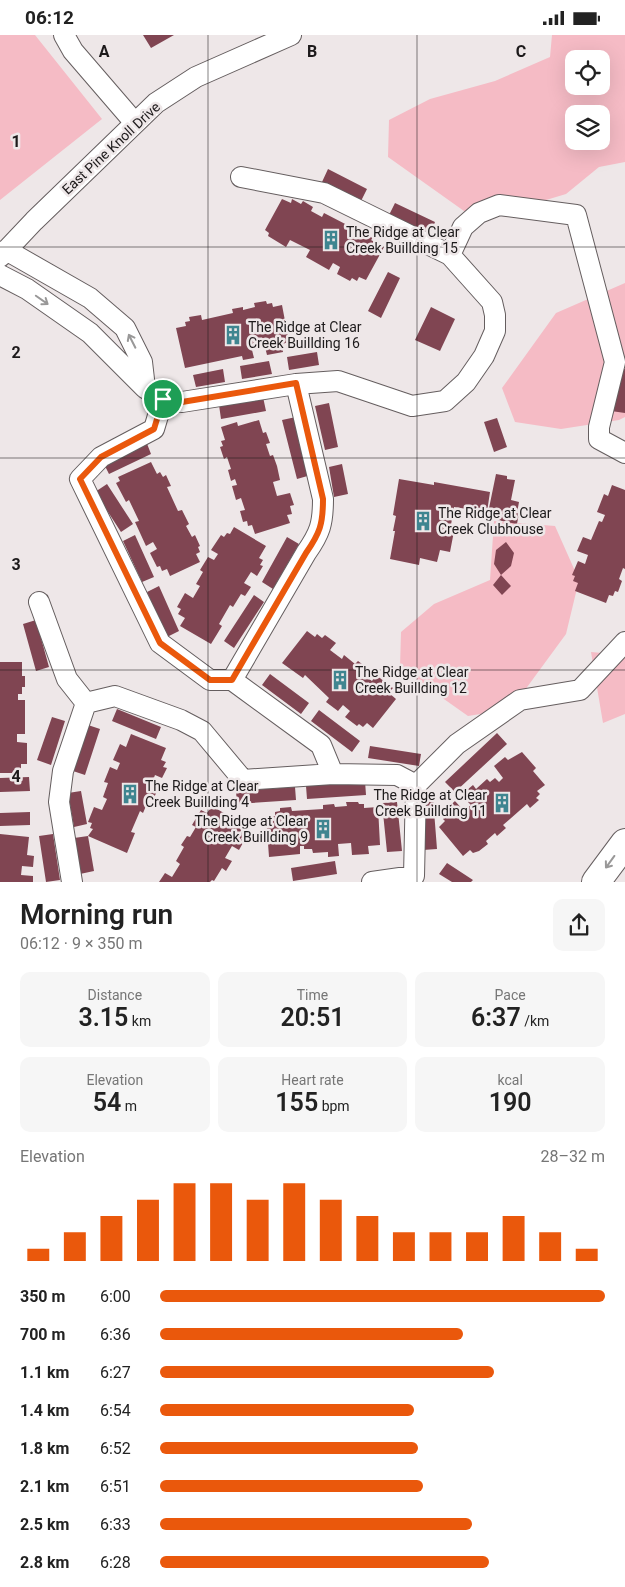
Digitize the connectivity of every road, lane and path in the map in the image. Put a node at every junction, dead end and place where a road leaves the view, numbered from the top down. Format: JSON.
{"nodes":[{"id":1,"x":64,"y":35,"type":"edge"},
{"id":2,"x":291,"y":35,"type":"edge"},
{"id":3,"x":135,"y":123,"type":"junction"},
{"id":4,"x":241,"y":177,"type":"dead end"},
{"id":5,"x":3,"y":254,"type":"edge"},
{"id":6,"x":450,"y":255,"type":"junction"},
{"id":7,"x":0,"y":275,"type":"edge"},
{"id":8,"x":296,"y":383,"type":"junction"},
{"id":9,"x":145,"y":388,"type":"junction"},
{"id":10,"x":163,"y":399,"type":"junction"},
{"id":11,"x":625,"y":453,"type":"edge"},
{"id":12,"x":39,"y":602,"type":"dead end"},
{"id":13,"x":625,"y":641,"type":"edge"},
{"id":14,"x":232,"y":680,"type":"junction"},
{"id":15,"x":86,"y":703,"type":"junction"},
{"id":16,"x":333,"y":774,"type":"junction"},
{"id":17,"x":416,"y":785,"type":"junction"},
{"id":18,"x":625,"y":843,"type":"edge"},
{"id":19,"x":72,"y":882,"type":"edge"},
{"id":20,"x":372,"y":882,"type":"edge"},
{"id":21,"x":596,"y":882,"type":"edge"}],
"edges":[{"from":1,"to":3,"type":"street"},
{"from":2,"to":3,"type":"street","name":"East Pine Knoll Drive"},
{"from":3,"to":5,"type":"street","name":"East Pine Knoll Drive"},
{"from":4,"to":6,"type":"street"},
{"from":9,"to":5,"type":"street","one_way":true},
{"from":6,"to":8,"type":"street"},
{"from":6,"to":11,"type":"street"},
{"from":7,"to":9,"type":"street","one_way":true},
{"from":8,"to":10,"type":"street"},
{"from":8,"to":14,"type":"street"},
{"from":9,"to":10,"type":"street"},
{"from":10,"to":14,"type":"street"},
{"from":12,"to":15,"type":"street"},
{"from":13,"to":17,"type":"street"},
{"from":14,"to":16,"type":"street"},
{"from":15,"to":16,"type":"street"},
{"from":15,"to":19,"type":"street"},
{"from":16,"to":17,"type":"street"},
{"from":17,"to":20,"type":"street"},
{"from":18,"to":21,"type":"highway","one_way":true}]}
